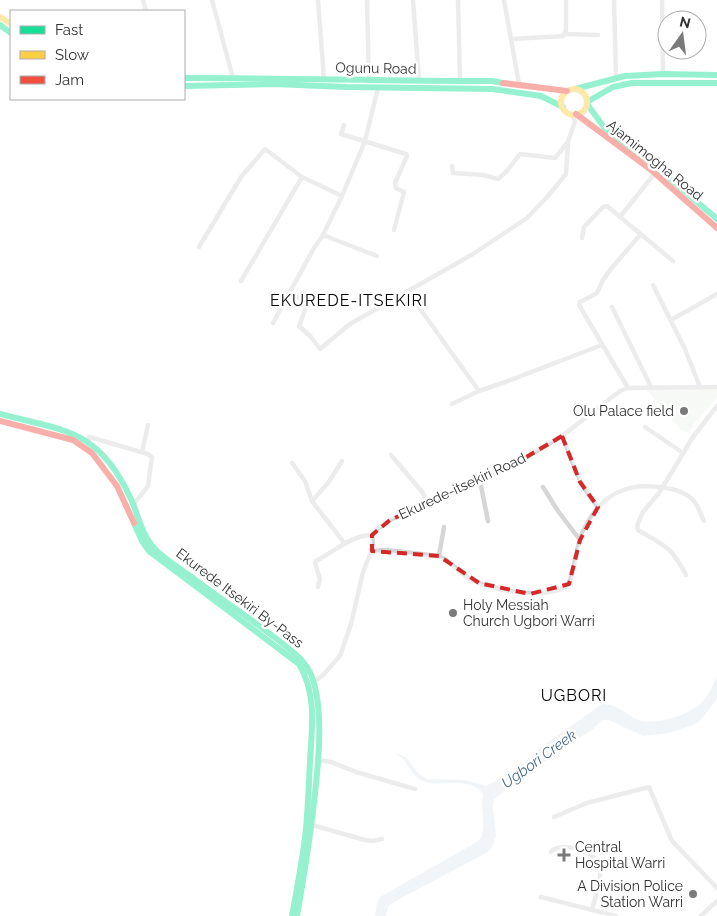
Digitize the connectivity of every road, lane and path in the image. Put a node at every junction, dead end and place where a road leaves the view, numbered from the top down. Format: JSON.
{"nodes":[{"id":1,"x":212,"y":0,"type":"edge"},
{"id":2,"x":318,"y":0,"type":"edge"},
{"id":3,"x":367,"y":0,"type":"edge"},
{"id":4,"x":413,"y":0,"type":"edge"},
{"id":5,"x":458,"y":0,"type":"edge"},
{"id":6,"x":504,"y":0,"type":"edge"},
{"id":7,"x":566,"y":0,"type":"edge"},
{"id":8,"x":614,"y":0,"type":"edge"},
{"id":9,"x":662,"y":0,"type":"edge"},
{"id":10,"x":565,"y":34,"type":"junction"},
{"id":11,"x":598,"y":35,"type":"dead end"},
{"id":12,"x":512,"y":39,"type":"junction"},
{"id":13,"x":663,"y":74,"type":"junction"},
{"id":14,"x":717,"y":75,"type":"edge"},
{"id":15,"x":185,"y":78,"type":"edge"},
{"id":16,"x":233,"y":78,"type":"junction"},
{"id":17,"x":616,"y":78,"type":"junction"},
{"id":18,"x":324,"y":79,"type":"junction"},
{"id":19,"x":369,"y":81,"type":"junction"},
{"id":20,"x":419,"y":81,"type":"junction"},
{"id":21,"x":460,"y":81,"type":"junction"},
{"id":22,"x":717,"y":83,"type":"edge"},
{"id":23,"x":399,"y":84,"type":"junction"},
{"id":24,"x":519,"y":84,"type":"junction"},
{"id":25,"x":185,"y":86,"type":"edge"},
{"id":26,"x":378,"y":88,"type":"junction"},
{"id":27,"x":575,"y":89,"type":"junction"},
{"id":28,"x":568,"y":90,"type":"junction"},
{"id":29,"x":587,"y":103,"type":"junction"},
{"id":30,"x":562,"y":107,"type":"junction"},
{"id":31,"x":575,"y":114,"type":"junction"},
{"id":32,"x":344,"y":126,"type":"dead end"},
{"id":33,"x":365,"y":141,"type":"junction"},
{"id":34,"x":568,"y":142,"type":"junction"},
{"id":35,"x":452,"y":166,"type":"dead end"},
{"id":36,"x":655,"y":173,"type":"junction"},
{"id":37,"x":302,"y":177,"type":"junction"},
{"id":38,"x":342,"y":196,"type":"junction"},
{"id":39,"x":620,"y":217,"type":"junction"},
{"id":40,"x":717,"y":220,"type":"edge"},
{"id":41,"x":717,"y":228,"type":"edge"},
{"id":42,"x":394,"y":230,"type":"dead end"},
{"id":43,"x":323,"y":235,"type":"junction"},
{"id":44,"x":640,"y":235,"type":"junction"},
{"id":45,"x":582,"y":238,"type":"dead end"},
{"id":46,"x":199,"y":247,"type":"dead end"},
{"id":47,"x":377,"y":256,"type":"dead end"},
{"id":48,"x":673,"y":261,"type":"dead end"},
{"id":49,"x":241,"y":281,"type":"dead end"},
{"id":50,"x":654,"y":285,"type":"dead end"},
{"id":51,"x":408,"y":292,"type":"junction"},
{"id":52,"x":289,"y":293,"type":"junction"},
{"id":53,"x":717,"y":294,"type":"edge"},
{"id":54,"x":612,"y":307,"type":"dead end"},
{"id":55,"x":671,"y":320,"type":"junction"},
{"id":56,"x":273,"y":323,"type":"dead end"},
{"id":57,"x":602,"y":345,"type":"junction"},
{"id":58,"x":651,"y":386,"type":"junction"},
{"id":59,"x":700,"y":387,"type":"junction"},
{"id":60,"x":717,"y":387,"type":"edge"},
{"id":61,"x":628,"y":388,"type":"junction"},
{"id":62,"x":479,"y":391,"type":"junction"},
{"id":63,"x":452,"y":404,"type":"dead end"},
{"id":64,"x":717,"y":406,"type":"edge"},
{"id":65,"x":0,"y":414,"type":"edge"},
{"id":66,"x":0,"y":421,"type":"edge"},
{"id":67,"x":148,"y":425,"type":"dead end"},
{"id":68,"x":646,"y":427,"type":"dead end"},
{"id":69,"x":562,"y":436,"type":"junction"},
{"id":70,"x":87,"y":441,"type":"junction"},
{"id":71,"x":142,"y":452,"type":"junction"},
{"id":72,"x":683,"y":452,"type":"junction"},
{"id":73,"x":391,"y":455,"type":"dead end"},
{"id":74,"x":342,"y":461,"type":"dead end"},
{"id":75,"x":292,"y":463,"type":"dead end"},
{"id":76,"x":480,"y":481,"type":"junction"},
{"id":77,"x":664,"y":486,"type":"junction"},
{"id":78,"x":543,"y":487,"type":"dead end"},
{"id":79,"x":312,"y":500,"type":"junction"},
{"id":80,"x":428,"y":503,"type":"junction"},
{"id":81,"x":133,"y":505,"type":"junction"},
{"id":82,"x":598,"y":508,"type":"junction"},
{"id":83,"x":488,"y":521,"type":"dead end"},
{"id":84,"x":704,"y":521,"type":"dead end"},
{"id":85,"x":444,"y":527,"type":"dead end"},
{"id":86,"x":372,"y":535,"type":"junction"},
{"id":87,"x":580,"y":540,"type":"junction"},
{"id":88,"x":345,"y":544,"type":"junction"},
{"id":89,"x":372,"y":551,"type":"junction"},
{"id":90,"x":439,"y":556,"type":"junction"},
{"id":91,"x":686,"y":575,"type":"dead end"},
{"id":92,"x":318,"y":587,"type":"dead end"},
{"id":93,"x":312,"y":683,"type":"junction"},
{"id":94,"x":317,"y":760,"type":"junction"},
{"id":95,"x":415,"y":789,"type":"dead end"},
{"id":96,"x":554,"y":816,"type":"dead end"},
{"id":97,"x":312,"y":825,"type":"junction"},
{"id":98,"x":382,"y":839,"type":"dead end"},
{"id":99,"x":551,"y":852,"type":"dead end"},
{"id":100,"x":717,"y":888,"type":"edge"},
{"id":101,"x":541,"y":897,"type":"dead end"},
{"id":102,"x":717,"y":901,"type":"edge"},
{"id":103,"x":592,"y":910,"type":"junction"},
{"id":104,"x":292,"y":916,"type":"edge"},
{"id":105,"x":297,"y":916,"type":"edge"},
{"id":106,"x":616,"y":916,"type":"edge"},
{"id":107,"x":701,"y":916,"type":"edge"}],
"edges":[{"from":1,"to":16,"type":"street"},
{"from":2,"to":18,"type":"street"},
{"from":3,"to":19,"type":"street"},
{"from":4,"to":20,"type":"street"},
{"from":5,"to":21,"type":"street"},
{"from":6,"to":12,"type":"street"},
{"from":7,"to":10,"type":"street"},
{"from":8,"to":17,"type":"street"},
{"from":9,"to":13,"type":"street"},
{"from":10,"to":11,"type":"street"},
{"from":10,"to":12,"type":"street"},
{"from":12,"to":24,"type":"street"},
{"from":13,"to":14,"type":"main road"},
{"from":13,"to":17,"type":"main road"},
{"from":15,"to":16,"type":"main road","name":"Ogunu Road"},
{"from":16,"to":18,"type":"main road","name":"Ogunu Road"},
{"from":17,"to":27,"type":"main road"},
{"from":18,"to":19,"type":"main road","name":"Ogunu Road"},
{"from":19,"to":23,"type":"main road","name":"Ogunu Road"},
{"from":20,"to":21,"type":"main road","name":"Ogunu Road"},
{"from":20,"to":23,"type":"main road","name":"Ogunu Road"},
{"from":21,"to":24,"type":"main road","name":"Ogunu Road"},
{"from":22,"to":29,"type":"main road"},
{"from":23,"to":26,"type":"main road","name":"Ogunu Road"},
{"from":23,"to":30,"type":"main road","name":"Ogunu Road"},
{"from":24,"to":28,"type":"main road","name":"Ogunu Road"},
{"from":25,"to":26,"type":"main road","name":"Ogunu Road"},
{"from":26,"to":33,"type":"street"},
{"from":27,"to":28,"type":"main road"},
{"from":27,"to":29,"type":"main road"},
{"from":28,"to":30,"type":"main road"},
{"from":29,"to":31,"type":"main road"},
{"from":29,"to":40,"type":"main road","name":"Ajamimogha Road"},
{"from":30,"to":31,"type":"main road"},
{"from":31,"to":34,"type":"street"},
{"from":31,"to":36,"type":"main road","name":"Ajamimogha Road"},
{"from":32,"to":33,"type":"street"},
{"from":33,"to":38,"type":"street"},
{"from":33,"to":42,"type":"street"},
{"from":34,"to":35,"type":"street"},
{"from":34,"to":51,"type":"street"},
{"from":36,"to":39,"type":"street"},
{"from":36,"to":41,"type":"main road","name":"Ajamimogha Road"},
{"from":37,"to":38,"type":"street"},
{"from":37,"to":46,"type":"street"},
{"from":37,"to":49,"type":"street"},
{"from":38,"to":43,"type":"street"},
{"from":39,"to":44,"type":"street"},
{"from":39,"to":45,"type":"street"},
{"from":43,"to":47,"type":"street"},
{"from":43,"to":52,"type":"street"},
{"from":44,"to":48,"type":"street"},
{"from":44,"to":57,"type":"street"},
{"from":50,"to":55,"type":"street"},
{"from":51,"to":52,"type":"street"},
{"from":51,"to":62,"type":"street"},
{"from":52,"to":56,"type":"street"},
{"from":53,"to":55,"type":"street"},
{"from":54,"to":58,"type":"street"},
{"from":55,"to":59,"type":"street"},
{"from":57,"to":61,"type":"street"},
{"from":57,"to":62,"type":"street"},
{"from":58,"to":59,"type":"street","name":"Ekurede-itsekiri Road"},
{"from":58,"to":61,"type":"street","name":"Ekurede-itsekiri Road"},
{"from":59,"to":60,"type":"street","name":"Ekurede-itsekiri Road"},
{"from":61,"to":69,"type":"street","name":"Ekurede-itsekiri Road"},
{"from":62,"to":63,"type":"street"},
{"from":64,"to":72,"type":"street"},
{"from":65,"to":70,"type":"main road","name":"Ekurede Itsekiri By-Pass"},
{"from":66,"to":93,"type":"main road","name":"Ekurede Itsekiri By-Pass"},
{"from":67,"to":71,"type":"street"},
{"from":68,"to":72,"type":"street"},
{"from":69,"to":76,"type":"street","name":"Ekurede-itsekiri Road"},
{"from":69,"to":82,"type":"street"},
{"from":70,"to":71,"type":"street"},
{"from":70,"to":81,"type":"main road","name":"Ekurede Itsekiri By-Pass"},
{"from":71,"to":81,"type":"street"},
{"from":72,"to":77,"type":"street"},
{"from":73,"to":80,"type":"street"},
{"from":74,"to":79,"type":"street"},
{"from":75,"to":79,"type":"street"},
{"from":76,"to":80,"type":"street","name":"Ekurede-itsekiri Road"},
{"from":76,"to":83,"type":"street"},
{"from":77,"to":82,"type":"street"},
{"from":77,"to":84,"type":"street"},
{"from":77,"to":91,"type":"street"},
{"from":78,"to":87,"type":"street"},
{"from":79,"to":88,"type":"street"},
{"from":80,"to":86,"type":"street","name":"Ekurede-itsekiri Road"},
{"from":81,"to":93,"type":"main road","name":"Ekurede Itsekiri By-Pass"},
{"from":82,"to":87,"type":"street"},
{"from":85,"to":90,"type":"street"},
{"from":86,"to":88,"type":"street"},
{"from":86,"to":89,"type":"street"},
{"from":87,"to":90,"type":"street"},
{"from":88,"to":92,"type":"street"},
{"from":89,"to":90,"type":"street"},
{"from":89,"to":93,"type":"street"},
{"from":93,"to":94,"type":"main road","name":"Ekurede Itsekiri By-Pass"},
{"from":93,"to":104,"type":"main road","name":"Ekurede Itsekiri By-Pass"},
{"from":94,"to":95,"type":"street"},
{"from":94,"to":97,"type":"main road","name":"Ekurede Itsekiri By-Pass"},
{"from":96,"to":100,"type":"street"},
{"from":97,"to":98,"type":"street"},
{"from":97,"to":105,"type":"main road","name":"Ekurede Itsekiri By-Pass"},
{"from":99,"to":103,"type":"street"},
{"from":101,"to":103,"type":"street"},
{"from":102,"to":107,"type":"street"},
{"from":103,"to":106,"type":"street"}]}
